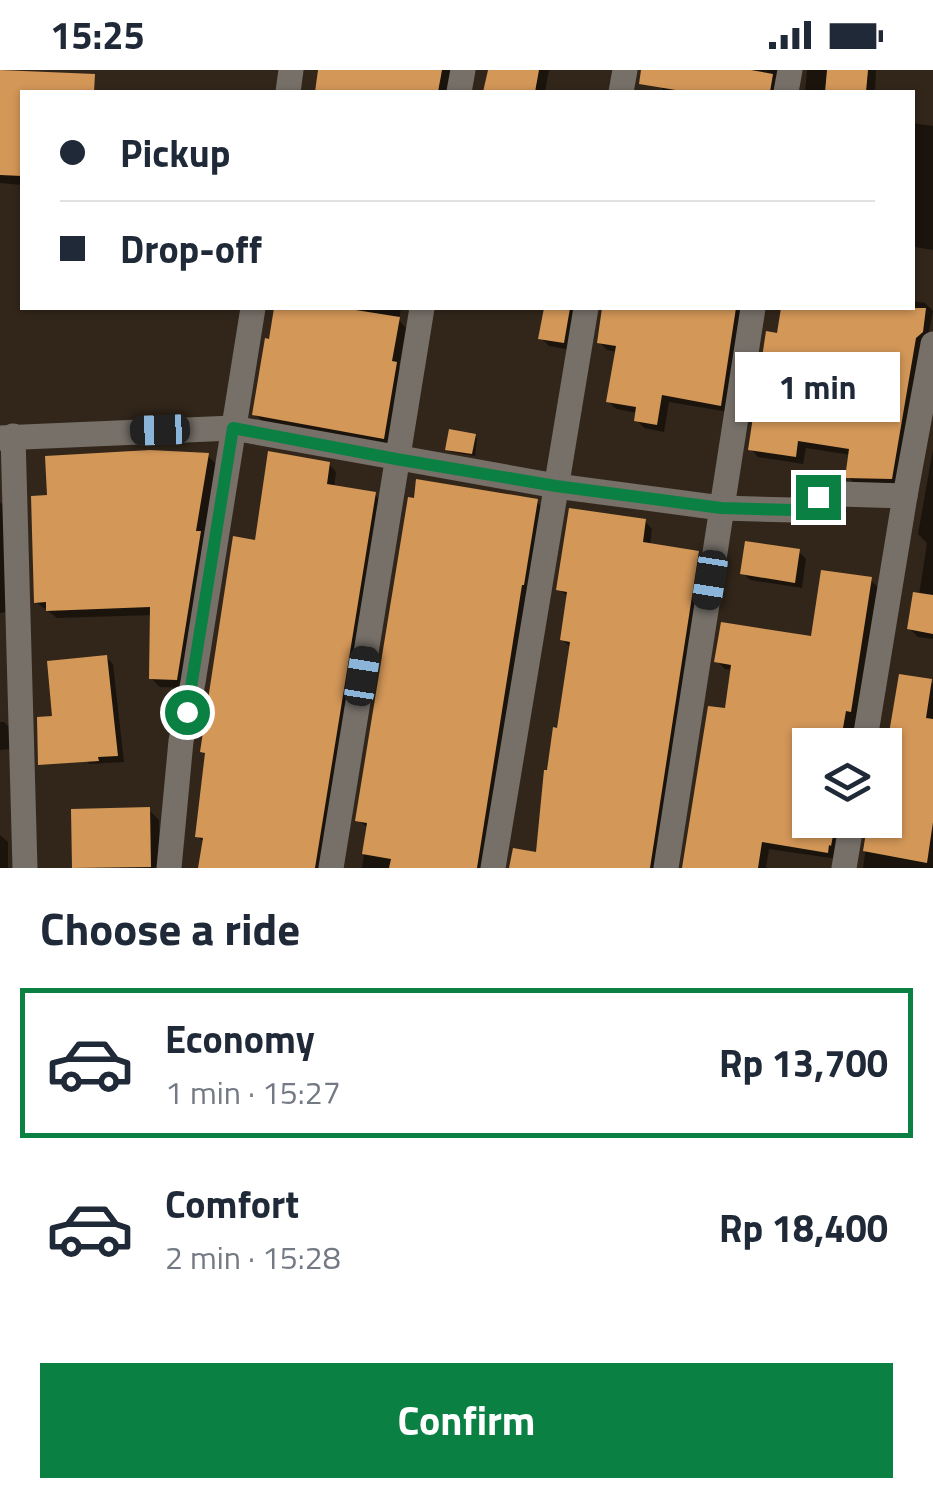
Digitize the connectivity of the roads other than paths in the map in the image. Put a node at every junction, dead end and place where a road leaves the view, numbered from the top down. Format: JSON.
{"nodes":[{"id":1,"x":253,"y":310,"type":"edge"},
{"id":2,"x":422,"y":310,"type":"edge"},
{"id":3,"x":586,"y":310,"type":"edge"},
{"id":4,"x":752,"y":310,"type":"edge"},
{"id":5,"x":933,"y":344,"type":"edge"},
{"id":6,"x":233,"y":428,"type":"junction"},
{"id":7,"x":6,"y":437,"type":"edge"},
{"id":8,"x":396,"y":459,"type":"junction"},
{"id":9,"x":556,"y":486,"type":"junction"},
{"id":10,"x":905,"y":496,"type":"junction"},
{"id":11,"x":721,"y":508,"type":"junction"},
{"id":12,"x":867,"y":728,"type":"edge"},
{"id":13,"x":849,"y":838,"type":"edge"},
{"id":14,"x":26,"y":868,"type":"edge"},
{"id":15,"x":169,"y":868,"type":"edge"},
{"id":16,"x":331,"y":868,"type":"edge"},
{"id":17,"x":493,"y":868,"type":"edge"},
{"id":18,"x":666,"y":868,"type":"edge"},
{"id":19,"x":844,"y":868,"type":"edge"}],
"edges":[{"from":1,"to":6,"type":"street"},
{"from":2,"to":8,"type":"street"},
{"from":3,"to":9,"type":"street"},
{"from":4,"to":11,"type":"street"},
{"from":5,"to":10,"type":"street"},
{"from":6,"to":7,"type":"street"},
{"from":6,"to":8,"type":"street"},
{"from":6,"to":15,"type":"street"},
{"from":7,"to":14,"type":"street"},
{"from":8,"to":9,"type":"street"},
{"from":8,"to":16,"type":"street"},
{"from":9,"to":11,"type":"street"},
{"from":9,"to":17,"type":"street"},
{"from":10,"to":11,"type":"street"},
{"from":10,"to":12,"type":"street"},
{"from":11,"to":18,"type":"street"},
{"from":13,"to":19,"type":"street"}]}
